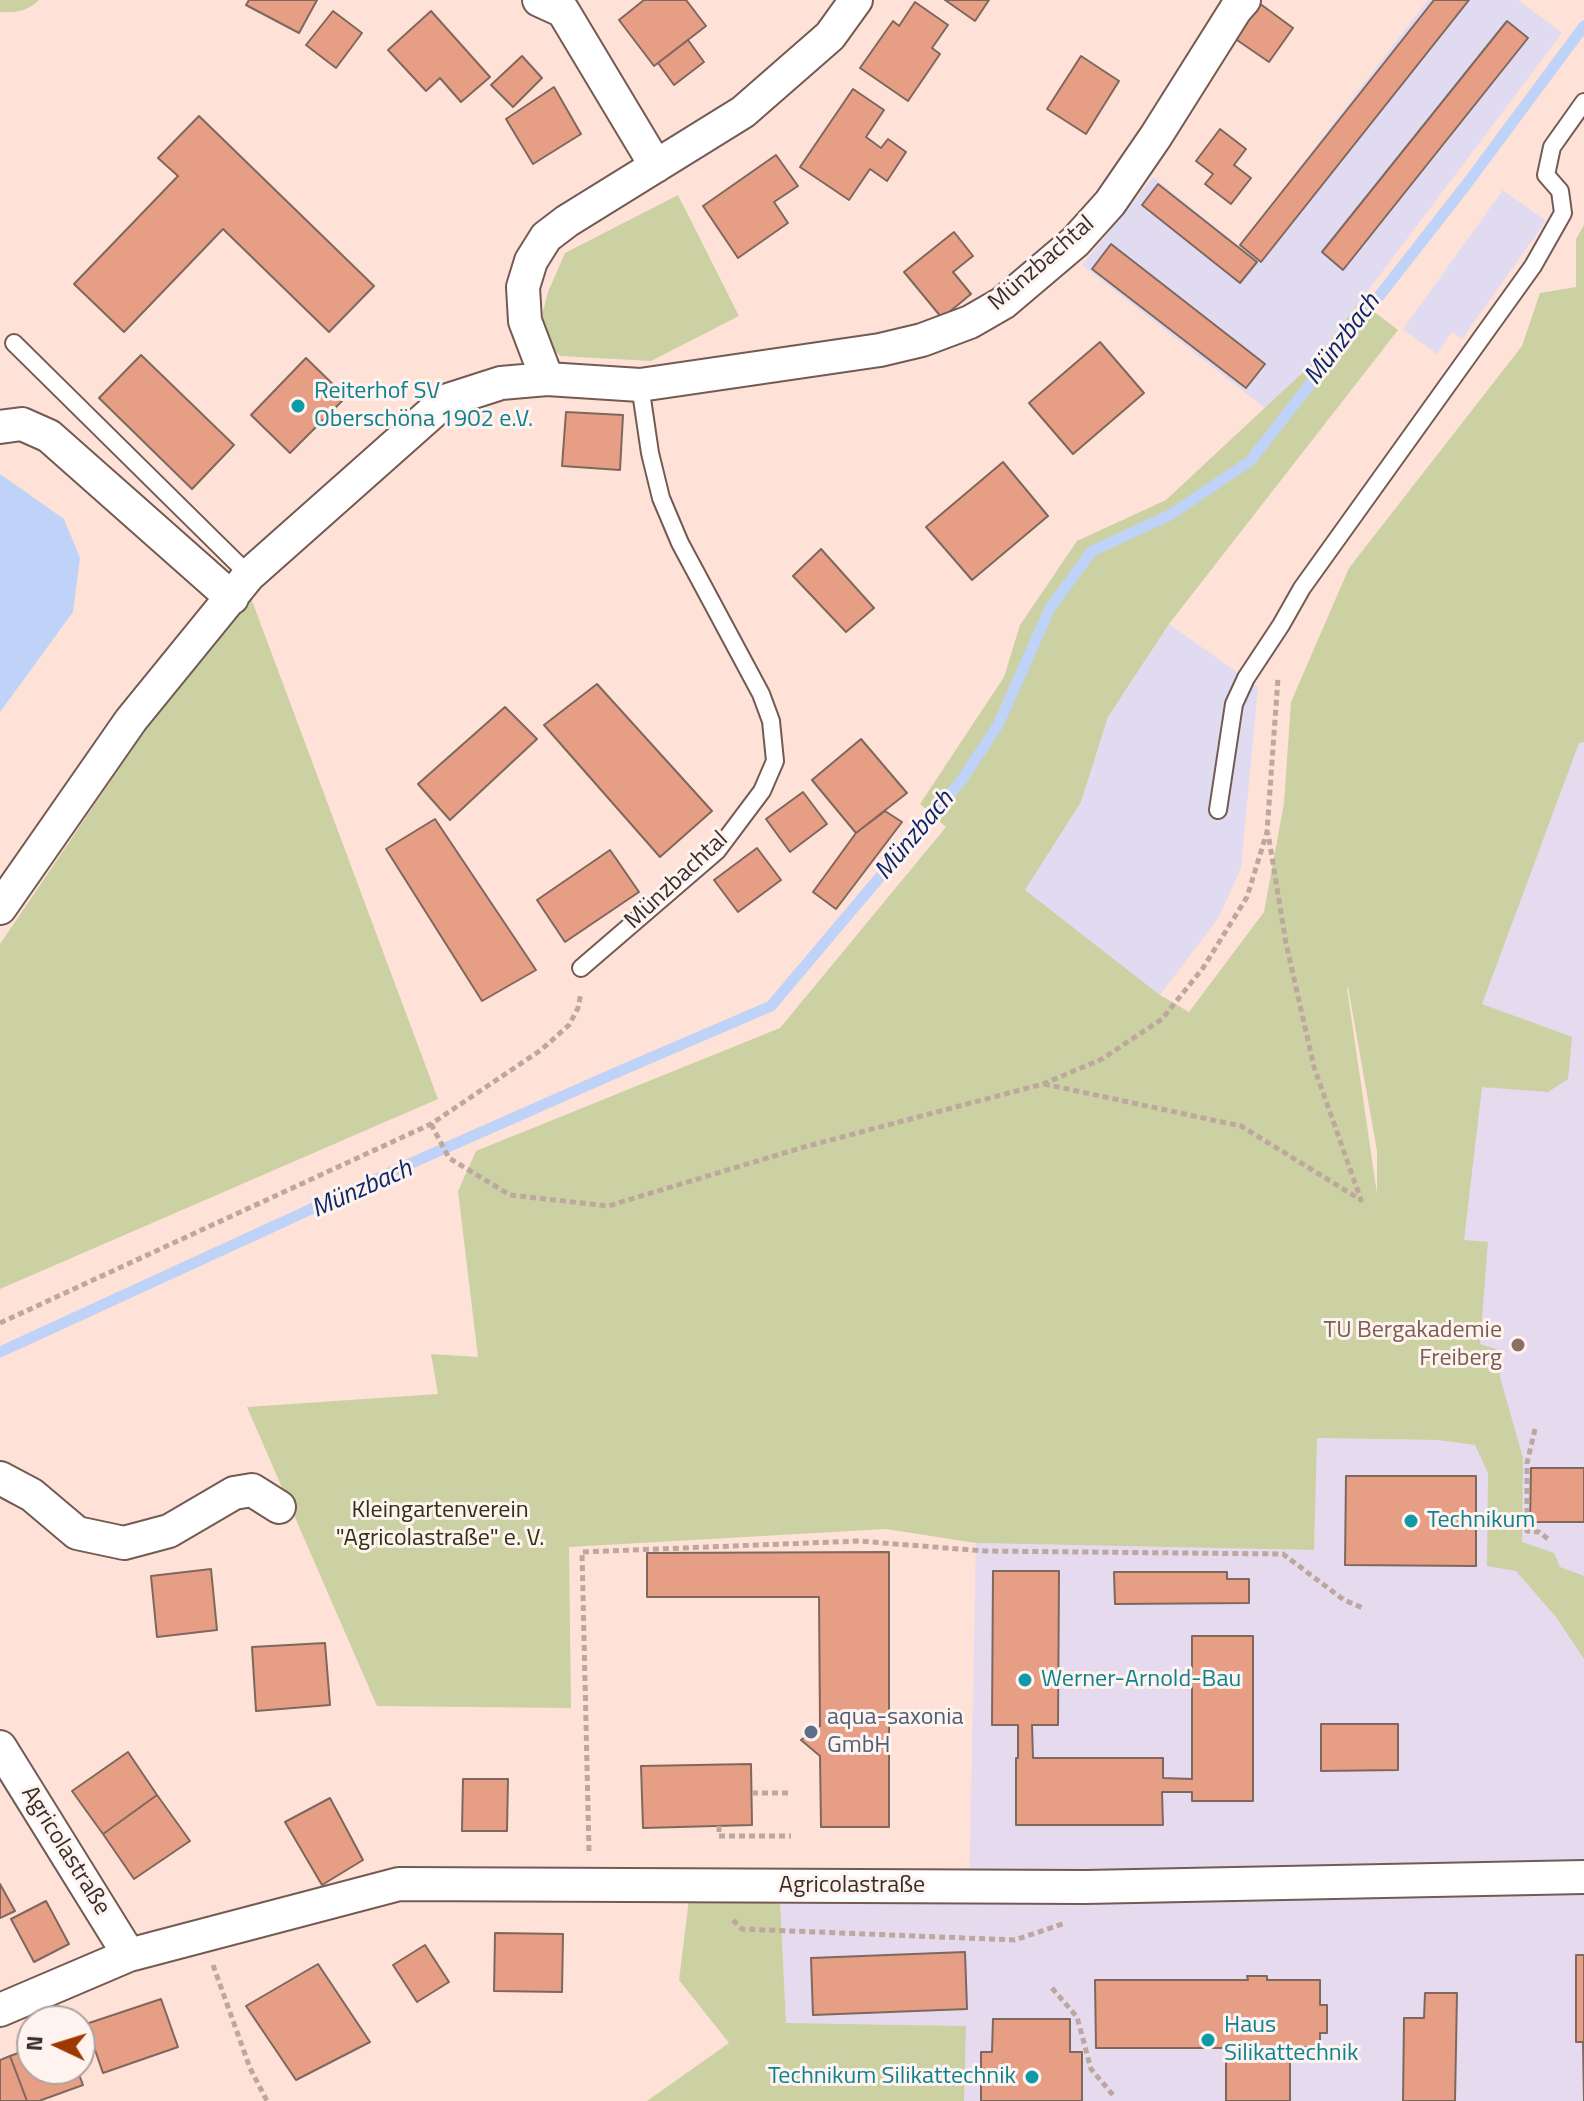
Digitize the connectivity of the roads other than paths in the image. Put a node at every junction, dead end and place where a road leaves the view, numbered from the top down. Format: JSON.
{"nodes":[{"id":1,"x":539,"y":0,"type":"edge"},
{"id":2,"x":856,"y":0,"type":"edge"},
{"id":3,"x":1244,"y":0,"type":"edge"},
{"id":4,"x":1584,"y":102,"type":"edge"},
{"id":5,"x":656,"y":166,"type":"junction"},
{"id":6,"x":14,"y":343,"type":"dead end"},
{"id":7,"x":547,"y":379,"type":"junction"},
{"id":8,"x":640,"y":385,"type":"junction"},
{"id":9,"x":0,"y":427,"type":"edge"},
{"id":10,"x":240,"y":587,"type":"junction"},
{"id":11,"x":1218,"y":810,"type":"dead end"},
{"id":12,"x":0,"y":908,"type":"edge"},
{"id":13,"x":581,"y":968,"type":"road end"},
{"id":14,"x":0,"y":1478,"type":"edge"},
{"id":15,"x":279,"y":1507,"type":"dead end"},
{"id":16,"x":0,"y":1747,"type":"edge"},
{"id":17,"x":1584,"y":1877,"type":"edge"},
{"id":18,"x":129,"y":1955,"type":"junction"},
{"id":19,"x":0,"y":2010,"type":"edge"}],
"edges":[{"from":1,"to":5,"type":"street"},
{"from":2,"to":5,"type":"street"},
{"from":3,"to":8,"type":"street","name":"Münzbachtal"},
{"from":4,"to":11,"type":"lane"},
{"from":5,"to":7,"type":"street"},
{"from":6,"to":10,"type":"lane"},
{"from":7,"to":8,"type":"street","name":"Münzbachtal"},
{"from":7,"to":10,"type":"street","name":"Münzbachtal"},
{"from":8,"to":13,"type":"lane","name":"Münzbachtal"},
{"from":9,"to":10,"type":"street"},
{"from":10,"to":12,"type":"street","name":"Münzbachtal"},
{"from":14,"to":15,"type":"street"},
{"from":16,"to":18,"type":"street","name":"Agricolastraße"},
{"from":17,"to":18,"type":"street","name":"Agricolastraße"},
{"from":18,"to":19,"type":"street","name":"Agricolastraße"}]}
